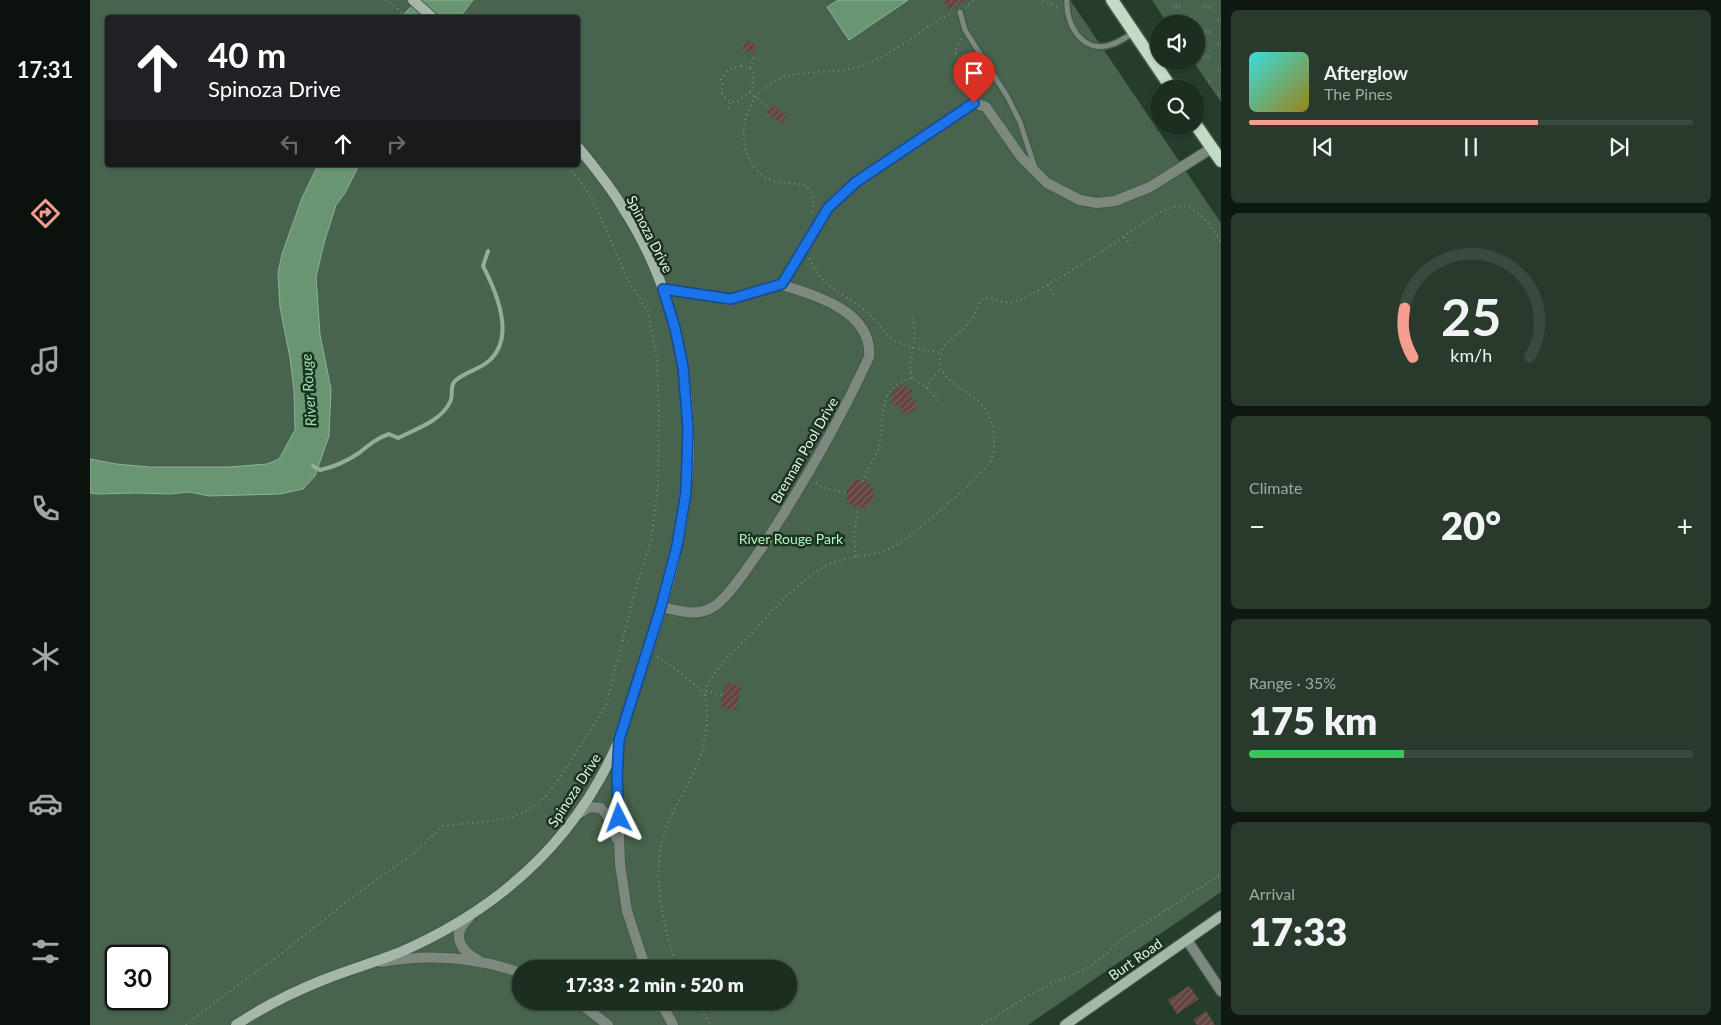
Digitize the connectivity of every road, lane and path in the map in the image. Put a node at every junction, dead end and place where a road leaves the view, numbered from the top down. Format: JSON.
{"nodes":[{"id":1,"x":385,"y":0,"type":"edge"},
{"id":2,"x":414,"y":0,"type":"edge"},
{"id":3,"x":975,"y":0,"type":"edge"},
{"id":4,"x":1043,"y":0,"type":"edge"},
{"id":5,"x":1067,"y":0,"type":"edge"},
{"id":6,"x":1112,"y":0,"type":"edge"},
{"id":7,"x":1066,"y":11,"type":"junction"},
{"id":8,"x":960,"y":12,"type":"junction"},
{"id":9,"x":405,"y":15,"type":"edge"},
{"id":10,"x":431,"y":15,"type":"edge"},
{"id":11,"x":966,"y":30,"type":"junction"},
{"id":12,"x":1134,"y":33,"type":"junction"},
{"id":13,"x":755,"y":55,"type":"dead end"},
{"id":14,"x":750,"y":68,"type":"junction"},
{"id":15,"x":1166,"y":80,"type":"edge"},
{"id":16,"x":750,"y":92,"type":"junction"},
{"id":17,"x":756,"y":97,"type":"junction"},
{"id":18,"x":730,"y":102,"type":"junction"},
{"id":19,"x":981,"y":105,"type":"junction"},
{"id":20,"x":768,"y":106,"type":"dead end"},
{"id":21,"x":729,"y":109,"type":"dead end"},
{"id":22,"x":1203,"y":135,"type":"edge"},
{"id":23,"x":1212,"y":148,"type":"junction"},
{"id":24,"x":580,"y":150,"type":"edge"},
{"id":25,"x":1221,"y":161,"type":"edge"},
{"id":26,"x":569,"y":167,"type":"edge"},
{"id":27,"x":1036,"y":172,"type":"junction"},
{"id":28,"x":811,"y":216,"type":"dead end"},
{"id":29,"x":1124,"y":236,"type":"junction"},
{"id":30,"x":807,"y":241,"type":"junction"},
{"id":31,"x":1221,"y":242,"type":"edge"},
{"id":32,"x":1131,"y":247,"type":"dead end"},
{"id":33,"x":782,"y":284,"type":"junction"},
{"id":34,"x":1048,"y":284,"type":"junction"},
{"id":35,"x":663,"y":289,"type":"junction"},
{"id":36,"x":1055,"y":296,"type":"dead end"},
{"id":37,"x":912,"y":315,"type":"dead end"},
{"id":38,"x":913,"y":347,"type":"junction"},
{"id":39,"x":941,"y":354,"type":"junction"},
{"id":40,"x":940,"y":370,"type":"junction"},
{"id":41,"x":912,"y":378,"type":"junction"},
{"id":42,"x":927,"y":388,"type":"junction"},
{"id":43,"x":937,"y":400,"type":"dead end"},
{"id":44,"x":805,"y":477,"type":"junction"},
{"id":45,"x":863,"y":482,"type":"dead end"},
{"id":46,"x":846,"y":493,"type":"dead end"},
{"id":47,"x":858,"y":508,"type":"dead end"},
{"id":48,"x":856,"y":557,"type":"junction"},
{"id":49,"x":661,"y":607,"type":"junction"},
{"id":50,"x":623,"y":640,"type":"junction"},
{"id":51,"x":631,"y":644,"type":"dead end"},
{"id":52,"x":657,"y":657,"type":"dead end"},
{"id":53,"x":706,"y":691,"type":"junction"},
{"id":54,"x":705,"y":695,"type":"junction"},
{"id":55,"x":722,"y":695,"type":"dead end"},
{"id":56,"x":619,"y":740,"type":"junction"},
{"id":57,"x":578,"y":814,"type":"junction"},
{"id":58,"x":620,"y":864,"type":"junction"},
{"id":59,"x":1221,"y":874,"type":"edge"},
{"id":60,"x":473,"y":913,"type":"junction"},
{"id":61,"x":1221,"y":916,"type":"edge"},
{"id":62,"x":1187,"y":940,"type":"junction"},
{"id":63,"x":643,"y":960,"type":"edge"},
{"id":64,"x":676,"y":960,"type":"edge"},
{"id":65,"x":484,"y":963,"type":"junction"},
{"id":66,"x":370,"y":964,"type":"junction"},
{"id":67,"x":512,"y":971,"type":"edge"},
{"id":68,"x":1221,"y":991,"type":"edge"},
{"id":69,"x":589,"y":1010,"type":"edge"},
{"id":70,"x":665,"y":1010,"type":"edge"},
{"id":71,"x":702,"y":1010,"type":"edge"},
{"id":72,"x":186,"y":1025,"type":"edge"},
{"id":73,"x":236,"y":1025,"type":"edge"},
{"id":74,"x":608,"y":1025,"type":"edge"},
{"id":75,"x":673,"y":1025,"type":"edge"},
{"id":76,"x":711,"y":1025,"type":"edge"},
{"id":77,"x":982,"y":1025,"type":"edge"},
{"id":78,"x":1065,"y":1025,"type":"edge"}],
"edges":[{"from":1,"to":9,"type":"path"},
{"from":2,"to":10,"type":"street"},
{"from":3,"to":8,"type":"path"},
{"from":4,"to":7,"type":"path"},
{"from":5,"to":7,"type":"lane"},
{"from":6,"to":12,"type":"main road"},
{"from":7,"to":12,"type":"lane"},
{"from":8,"to":11,"type":"lane"},
{"from":8,"to":17,"type":"path"},
{"from":11,"to":19,"type":"path"},
{"from":11,"to":27,"type":"lane"},
{"from":12,"to":15,"type":"main road"},
{"from":13,"to":14,"type":"path"},
{"from":14,"to":16,"type":"path"},
{"from":14,"to":18,"type":"path"},
{"from":16,"to":17,"type":"path"},
{"from":16,"to":18,"type":"path"},
{"from":17,"to":20,"type":"path"},
{"from":17,"to":28,"type":"path"},
{"from":18,"to":21,"type":"path"},
{"from":19,"to":27,"type":"street"},
{"from":19,"to":30,"type":"street"},
{"from":22,"to":23,"type":"main road"},
{"from":23,"to":25,"type":"main road"},
{"from":23,"to":27,"type":"street"},
{"from":24,"to":35,"type":"street","name":"Spinoza Drive"},
{"from":26,"to":50,"type":"path"},
{"from":29,"to":31,"type":"path"},
{"from":29,"to":32,"type":"path"},
{"from":29,"to":34,"type":"path"},
{"from":30,"to":33,"type":"street"},
{"from":30,"to":38,"type":"path"},
{"from":33,"to":35,"type":"street"},
{"from":33,"to":44,"type":"street","name":"Brennan Pool Drive"},
{"from":34,"to":36,"type":"path"},
{"from":34,"to":39,"type":"path"},
{"from":35,"to":49,"type":"street","name":"Spinoza Drive"},
{"from":37,"to":38,"type":"path"},
{"from":38,"to":39,"type":"path"},
{"from":38,"to":41,"type":"path"},
{"from":39,"to":40,"type":"path"},
{"from":40,"to":42,"type":"path"},
{"from":40,"to":48,"type":"path"},
{"from":41,"to":42,"type":"path"},
{"from":41,"to":45,"type":"path"},
{"from":42,"to":43,"type":"path"},
{"from":44,"to":46,"type":"path"},
{"from":44,"to":49,"type":"street","name":"Brennan Pool Drive"},
{"from":47,"to":48,"type":"path"},
{"from":48,"to":53,"type":"path"},
{"from":49,"to":56,"type":"street","name":"Spinoza Drive"},
{"from":50,"to":51,"type":"path"},
{"from":50,"to":72,"type":"path"},
{"from":52,"to":54,"type":"path"},
{"from":53,"to":54,"type":"path"},
{"from":53,"to":55,"type":"path"},
{"from":54,"to":64,"type":"path"},
{"from":56,"to":57,"type":"street","name":"Spinoza Drive"},
{"from":56,"to":58,"type":"street"},
{"from":57,"to":58,"type":"street"},
{"from":57,"to":60,"type":"street","name":"Spinoza Drive"},
{"from":58,"to":63,"type":"street"},
{"from":59,"to":77,"type":"path"},
{"from":60,"to":65,"type":"street"},
{"from":60,"to":66,"type":"street","name":"Spinoza Drive"},
{"from":61,"to":62,"type":"street","name":"Burt Road"},
{"from":62,"to":68,"type":"street"},
{"from":62,"to":78,"type":"street","name":"Burt Road"},
{"from":65,"to":66,"type":"street"},
{"from":65,"to":67,"type":"street"},
{"from":66,"to":73,"type":"street","name":"Spinoza Drive"},
{"from":69,"to":74,"type":"street"},
{"from":70,"to":75,"type":"street"},
{"from":71,"to":76,"type":"path"}]}
